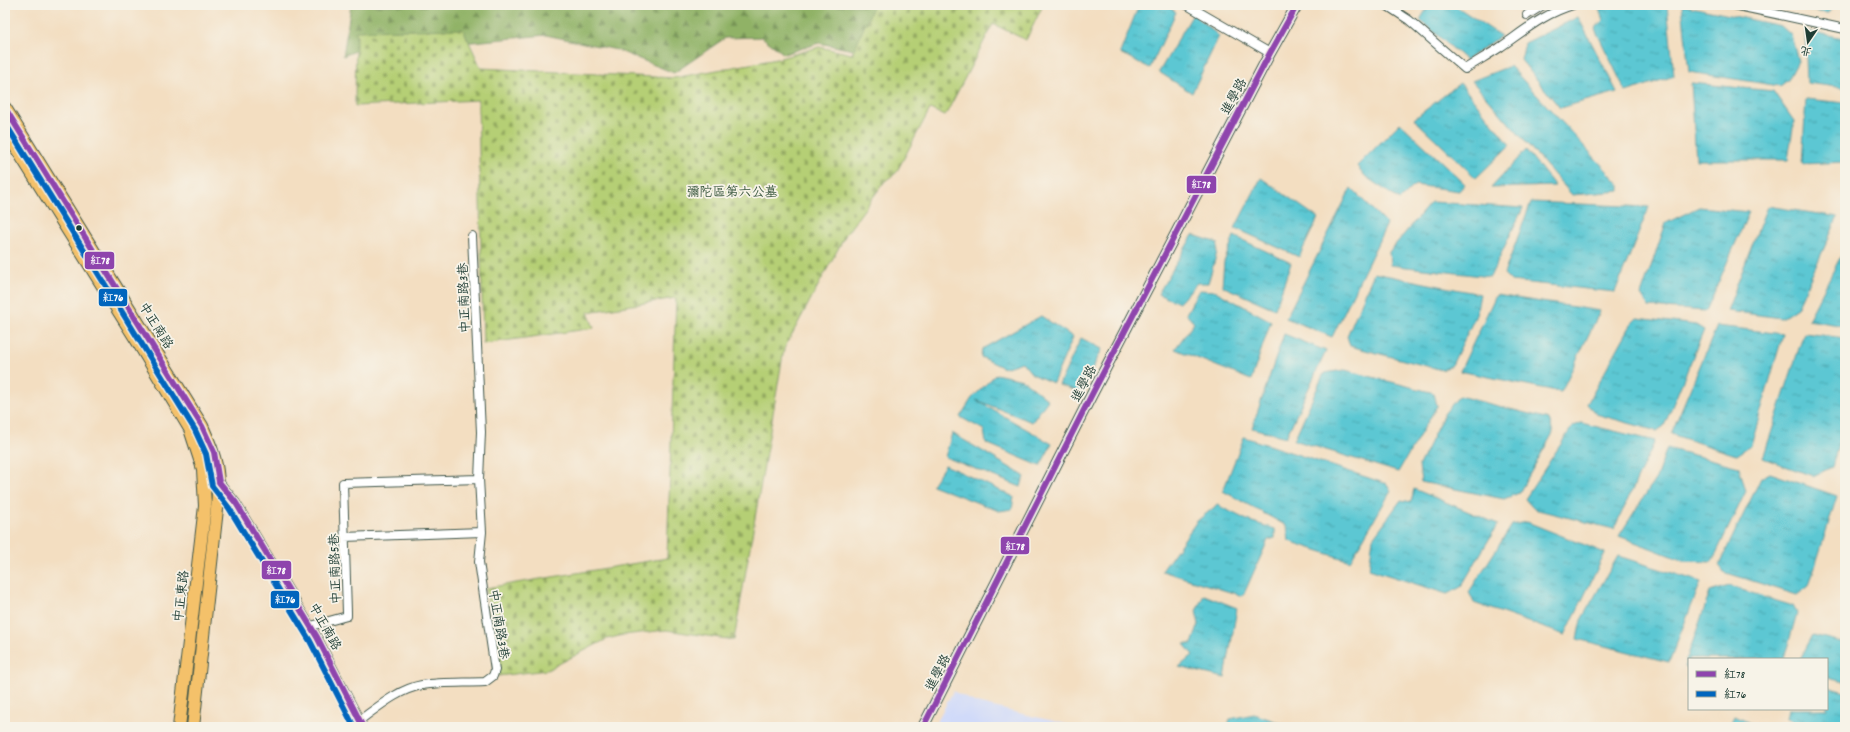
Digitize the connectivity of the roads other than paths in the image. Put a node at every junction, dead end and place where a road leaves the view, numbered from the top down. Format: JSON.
{"nodes":[{"id":1,"x":1187,"y":5,"type":"edge"},
{"id":2,"x":1297,"y":5,"type":"edge"},
{"id":3,"x":1386,"y":5,"type":"edge"},
{"id":4,"x":1543,"y":5,"type":"edge"},
{"id":5,"x":1573,"y":5,"type":"edge"},
{"id":6,"x":1734,"y":5,"type":"edge"},
{"id":7,"x":1527,"y":15,"type":"dead end"},
{"id":8,"x":1845,"y":29,"type":"edge"},
{"id":9,"x":1270,"y":53,"type":"junction"},
{"id":10,"x":5,"y":108,"type":"edge"},
{"id":11,"x":5,"y":130,"type":"edge"},
{"id":12,"x":472,"y":236,"type":"dead end"},
{"id":13,"x":203,"y":469,"type":"junction"},
{"id":14,"x":479,"y":479,"type":"junction"},
{"id":15,"x":219,"y":482,"type":"junction"},
{"id":16,"x":482,"y":532,"type":"junction"},
{"id":17,"x":344,"y":537,"type":"junction"},
{"id":18,"x":311,"y":626,"type":"junction"},
{"id":19,"x":361,"y":724,"type":"edge"},
{"id":20,"x":179,"y":727,"type":"edge"},
{"id":21,"x":193,"y":727,"type":"edge"},
{"id":22,"x":923,"y":727,"type":"edge"}],
"edges":[{"from":1,"to":9,"type":"street"},
{"from":2,"to":9,"type":"street","name":"進學路"},
{"from":3,"to":5,"type":"street"},
{"from":4,"to":7,"type":"street"},
{"from":6,"to":8,"type":"street"},
{"from":9,"to":22,"type":"street","name":"進學路"},
{"from":10,"to":15,"type":"main road","name":"中正南路"},
{"from":11,"to":13,"type":"main road","name":"中正南路"},
{"from":12,"to":14,"type":"street","name":"中正南路3巷"},
{"from":13,"to":15,"type":"street","name":"中正南路"},
{"from":13,"to":20,"type":"main road","name":"中正東路"},
{"from":14,"to":16,"type":"street","name":"中正南路3巷"},
{"from":14,"to":17,"type":"street","name":"中正南路5巷"},
{"from":15,"to":18,"type":"street","name":"中正南路"},
{"from":15,"to":21,"type":"main road","name":"中正東路"},
{"from":16,"to":17,"type":"street"},
{"from":16,"to":19,"type":"street","name":"中正南路3巷"},
{"from":17,"to":18,"type":"street","name":"中正南路5巷"},
{"from":18,"to":19,"type":"street","name":"中正南路"}]}
